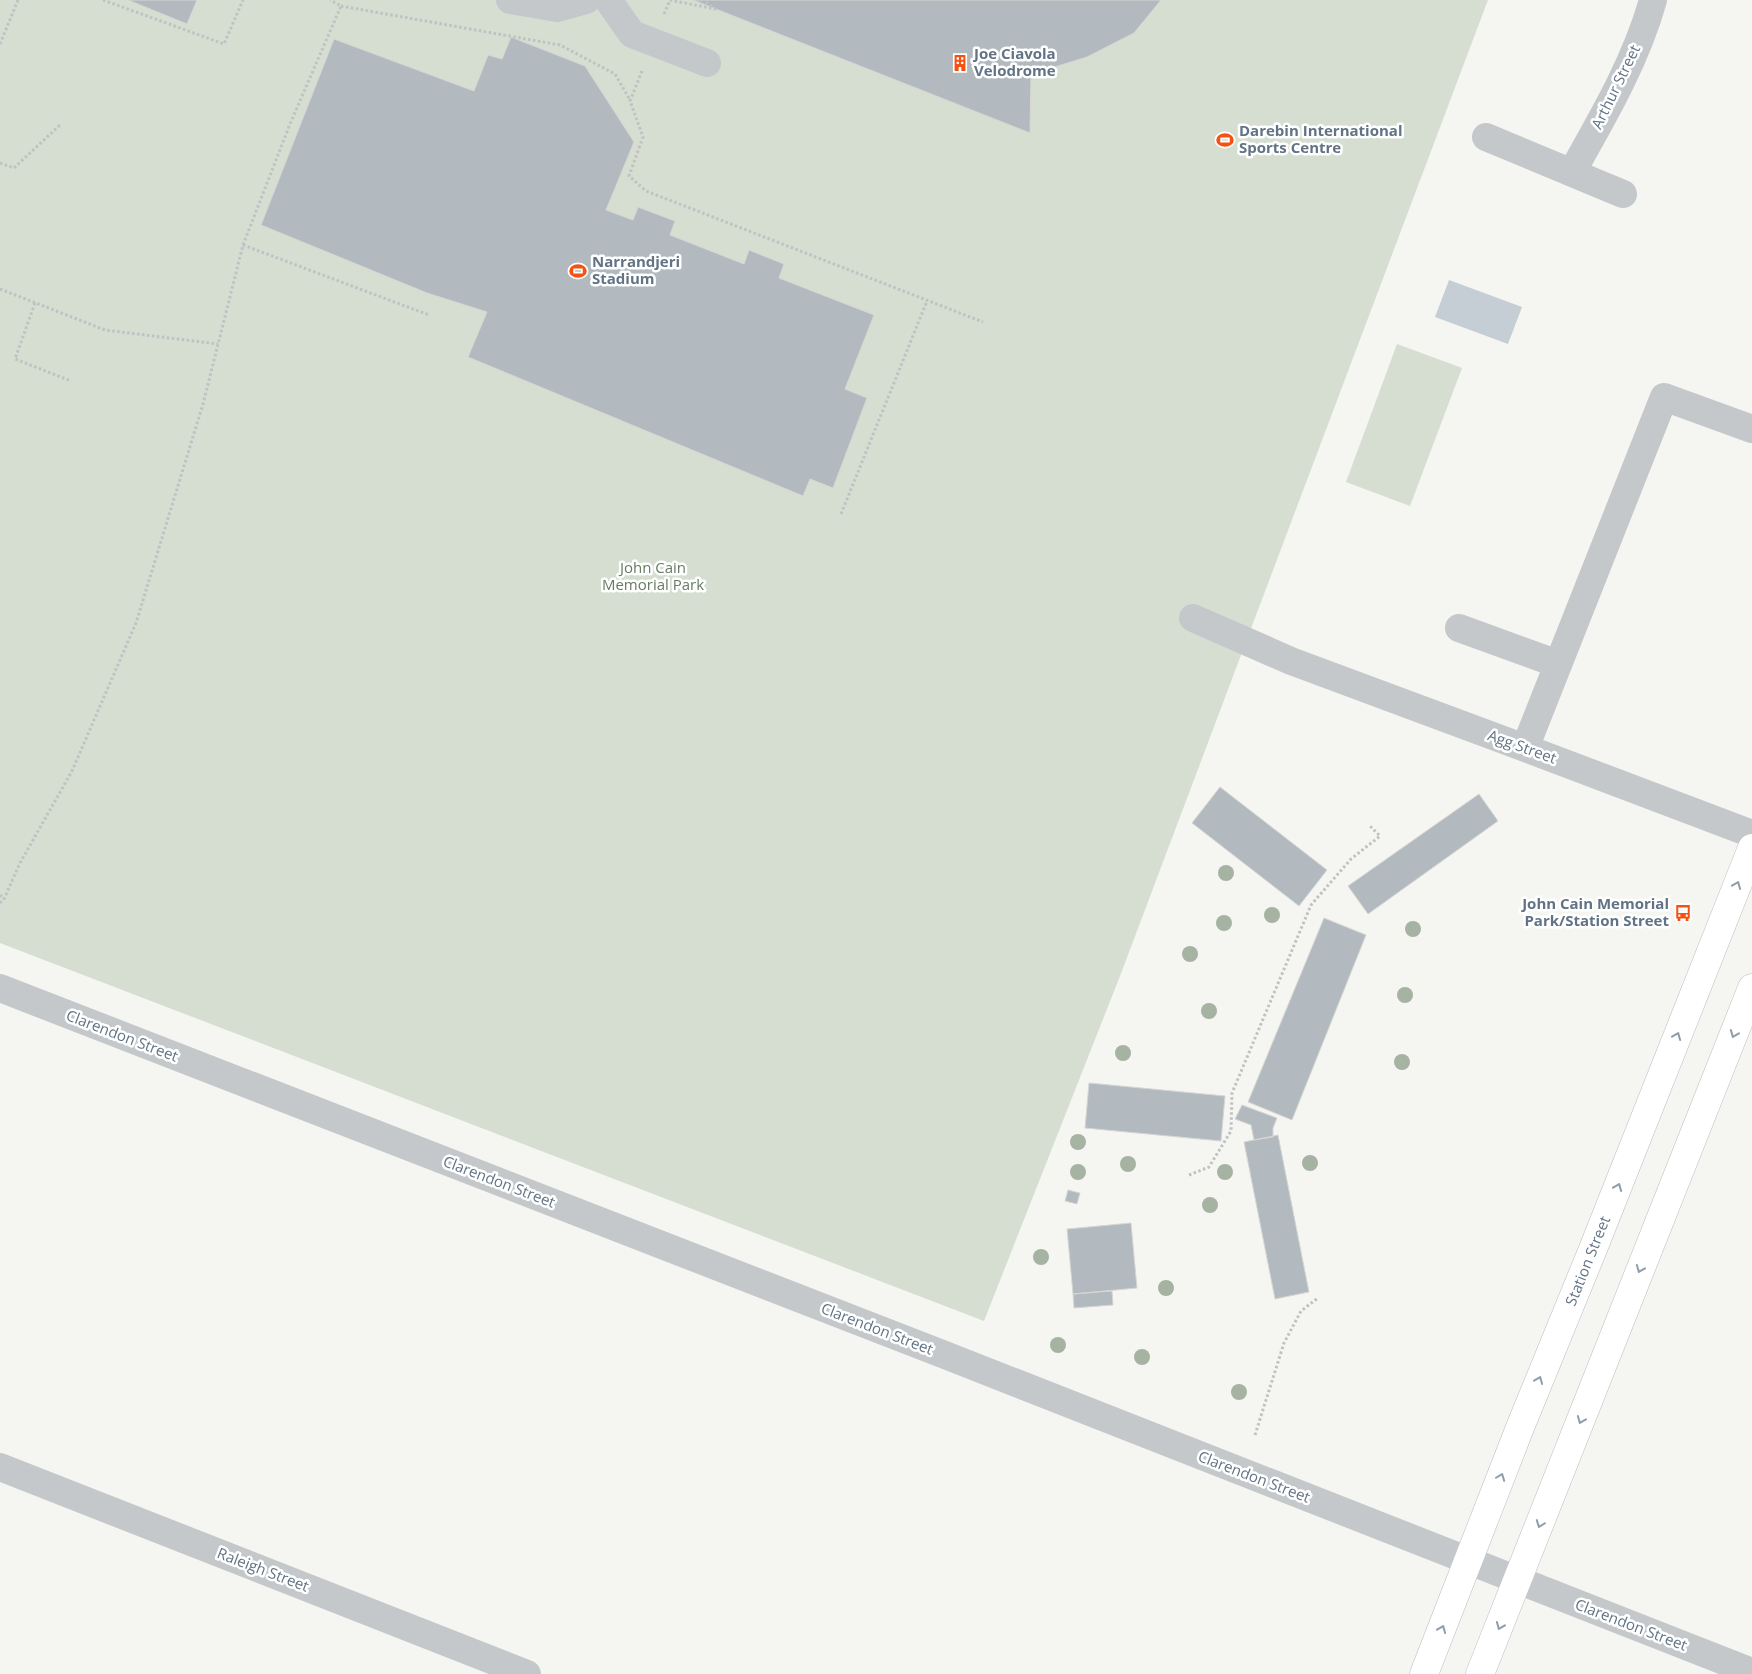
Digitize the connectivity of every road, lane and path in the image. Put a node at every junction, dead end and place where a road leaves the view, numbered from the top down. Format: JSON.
{"nodes":[{"id":1,"x":18,"y":0,"type":"edge"},
{"id":2,"x":103,"y":0,"type":"edge"},
{"id":3,"x":243,"y":0,"type":"edge"},
{"id":4,"x":330,"y":0,"type":"edge"},
{"id":5,"x":510,"y":0,"type":"edge"},
{"id":6,"x":586,"y":0,"type":"edge"},
{"id":7,"x":608,"y":0,"type":"edge"},
{"id":8,"x":670,"y":0,"type":"edge"},
{"id":9,"x":703,"y":0,"type":"edge"},
{"id":10,"x":1653,"y":0,"type":"edge"},
{"id":11,"x":341,"y":6,"type":"junction"},
{"id":12,"x":654,"y":42,"type":"junction"},
{"id":13,"x":0,"y":44,"type":"edge"},
{"id":14,"x":707,"y":63,"type":"dead end"},
{"id":15,"x":630,"y":101,"type":"junction"},
{"id":16,"x":61,"y":124,"type":"dead end"},
{"id":17,"x":1486,"y":137,"type":"dead end"},
{"id":18,"x":0,"y":163,"type":"edge"},
{"id":19,"x":1572,"y":172,"type":"junction"},
{"id":20,"x":1623,"y":194,"type":"dead end"},
{"id":21,"x":243,"y":245,"type":"junction"},
{"id":22,"x":0,"y":289,"type":"edge"},
{"id":23,"x":927,"y":301,"type":"junction"},
{"id":24,"x":35,"y":303,"type":"junction"},
{"id":25,"x":429,"y":315,"type":"dead end"},
{"id":26,"x":982,"y":322,"type":"dead end"},
{"id":27,"x":218,"y":344,"type":"junction"},
{"id":28,"x":70,"y":381,"type":"dead end"},
{"id":29,"x":1752,"y":429,"type":"edge"},
{"id":30,"x":841,"y":514,"type":"dead end"},
{"id":31,"x":1193,"y":618,"type":"dead end"},
{"id":32,"x":1459,"y":628,"type":"dead end"},
{"id":33,"x":1558,"y":664,"type":"junction"},
{"id":34,"x":1525,"y":748,"type":"junction"},
{"id":35,"x":1368,"y":824,"type":"dead end"},
{"id":36,"x":1752,"y":834,"type":"edge"},
{"id":37,"x":1752,"y":848,"type":"edge"},
{"id":38,"x":0,"y":895,"type":"edge"},
{"id":39,"x":4,"y":899,"type":"junction"},
{"id":40,"x":0,"y":904,"type":"edge"},
{"id":41,"x":0,"y":988,"type":"edge"},
{"id":42,"x":1752,"y":988,"type":"edge"},
{"id":43,"x":1189,"y":1175,"type":"dead end"},
{"id":44,"x":1318,"y":1298,"type":"dead end"},
{"id":45,"x":1255,"y":1435,"type":"dead end"},
{"id":46,"x":0,"y":1467,"type":"edge"},
{"id":47,"x":1468,"y":1561,"type":"junction"},
{"id":48,"x":1518,"y":1581,"type":"junction"},
{"id":49,"x":1752,"y":1672,"type":"edge"},
{"id":50,"x":527,"y":1674,"type":"edge"},
{"id":51,"x":1424,"y":1674,"type":"edge"},
{"id":52,"x":1480,"y":1674,"type":"edge"}],
"edges":[{"from":1,"to":13,"type":"path"},
{"from":2,"to":3,"type":"path"},
{"from":4,"to":11,"type":"path"},
{"from":5,"to":6,"type":"street"},
{"from":7,"to":12,"type":"street"},
{"from":8,"to":9,"type":"path"},
{"from":8,"to":12,"type":"path"},
{"from":10,"to":19,"type":"street","name":"Arthur Street"},
{"from":11,"to":15,"type":"path"},
{"from":11,"to":21,"type":"path"},
{"from":12,"to":14,"type":"street"},
{"from":12,"to":15,"type":"path"},
{"from":15,"to":23,"type":"path"},
{"from":16,"to":18,"type":"path"},
{"from":17,"to":19,"type":"street"},
{"from":19,"to":20,"type":"street"},
{"from":21,"to":25,"type":"path"},
{"from":21,"to":27,"type":"path"},
{"from":22,"to":24,"type":"path"},
{"from":23,"to":26,"type":"path"},
{"from":23,"to":30,"type":"path"},
{"from":24,"to":27,"type":"path"},
{"from":24,"to":28,"type":"path"},
{"from":27,"to":39,"type":"path"},
{"from":29,"to":33,"type":"street"},
{"from":31,"to":34,"type":"street","name":"Agg Street"},
{"from":32,"to":33,"type":"street"},
{"from":33,"to":34,"type":"street"},
{"from":34,"to":36,"type":"street","name":"Agg Street"},
{"from":35,"to":43,"type":"path"},
{"from":47,"to":37,"type":"main road","name":"Station Street","one_way":true},
{"from":38,"to":39,"type":"path"},
{"from":39,"to":40,"type":"path"},
{"from":41,"to":47,"type":"street","name":"Clarendon Street"},
{"from":42,"to":48,"type":"main road","one_way":true},
{"from":44,"to":45,"type":"path"},
{"from":46,"to":50,"type":"street","name":"Raleigh Street"},
{"from":47,"to":48,"type":"street","name":"Clarendon Street"},
{"from":51,"to":47,"type":"main road","name":"Station Street","one_way":true},
{"from":48,"to":49,"type":"street","name":"Clarendon Street"},
{"from":48,"to":52,"type":"main road","one_way":true}]}
